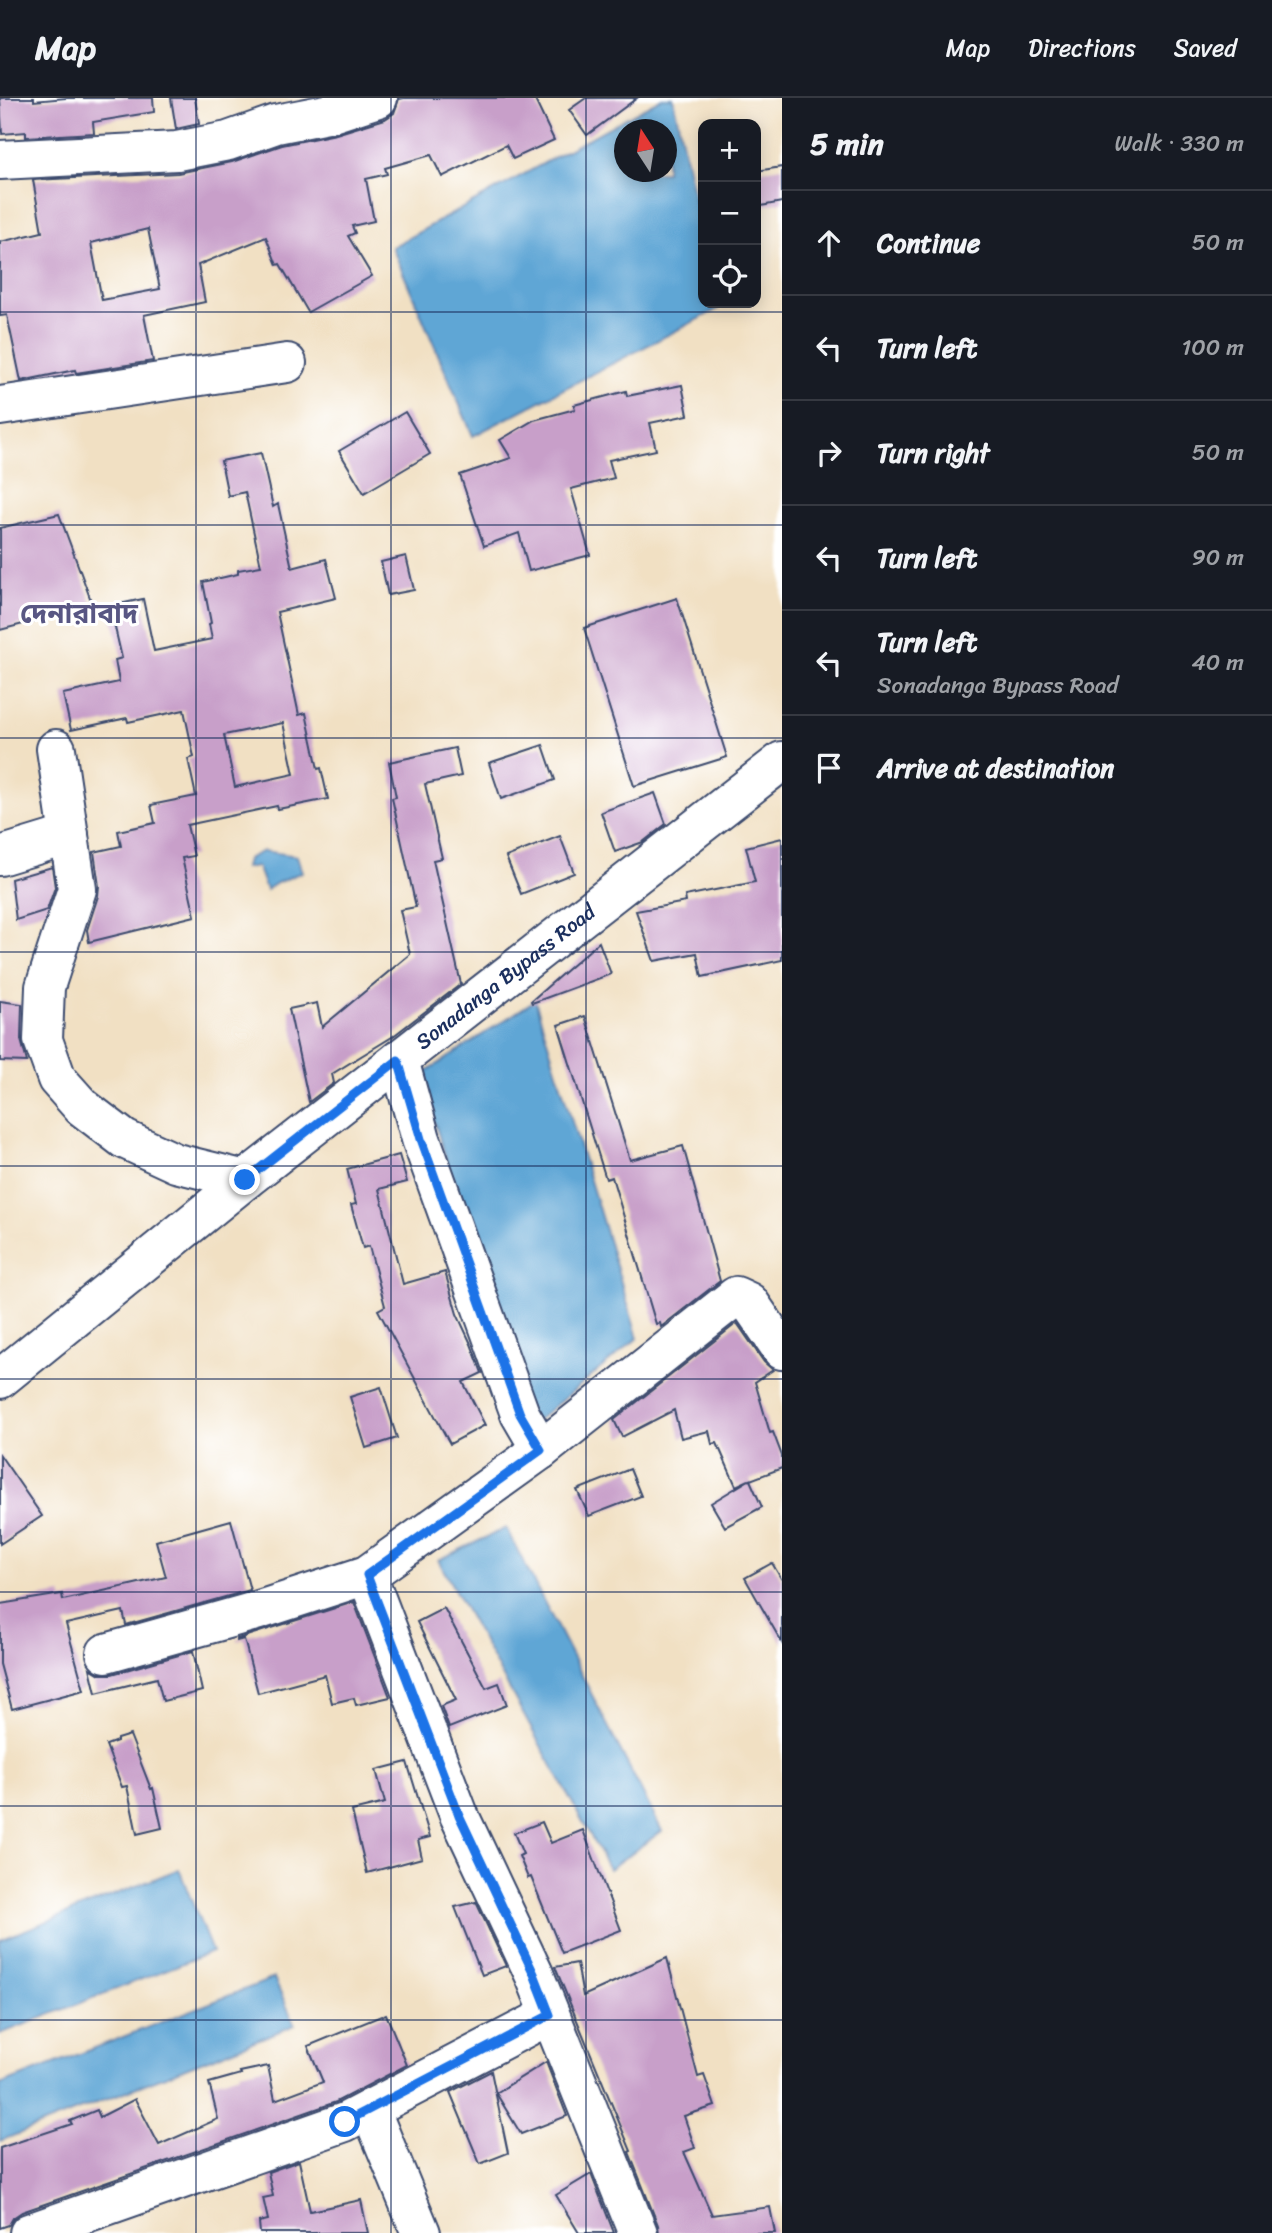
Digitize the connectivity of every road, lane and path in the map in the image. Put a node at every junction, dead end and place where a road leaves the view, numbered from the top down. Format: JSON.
{"nodes":[{"id":1,"x":378,"y":98,"type":"edge"},
{"id":2,"x":0,"y":160,"type":"edge"},
{"id":3,"x":286,"y":363,"type":"dead end"},
{"id":4,"x":0,"y":405,"type":"edge"},
{"id":5,"x":57,"y":749,"type":"dead end"},
{"id":6,"x":782,"y":761,"type":"edge"},
{"id":7,"x":69,"y":835,"type":"junction"},
{"id":8,"x":0,"y":856,"type":"edge"},
{"id":9,"x":398,"y":1060,"type":"junction"},
{"id":10,"x":245,"y":1180,"type":"junction"},
{"id":11,"x":782,"y":1350,"type":"edge"},
{"id":12,"x":0,"y":1379,"type":"edge"},
{"id":13,"x":541,"y":1450,"type":"junction"},
{"id":14,"x":367,"y":1575,"type":"junction"},
{"id":15,"x":106,"y":1653,"type":"dead end"},
{"id":16,"x":550,"y":2015,"type":"junction"},
{"id":17,"x":370,"y":2109,"type":"junction"},
{"id":18,"x":29,"y":2233,"type":"edge"},
{"id":19,"x":421,"y":2233,"type":"edge"},
{"id":20,"x":638,"y":2233,"type":"edge"}],
"edges":[{"from":1,"to":2,"type":"street"},
{"from":3,"to":4,"type":"street"},
{"from":5,"to":7,"type":"street"},
{"from":6,"to":9,"type":"street","name":"Sonadanga Bypass Road"},
{"from":7,"to":8,"type":"street"},
{"from":7,"to":10,"type":"street"},
{"from":9,"to":10,"type":"street","name":"Sonadanga Bypass Road"},
{"from":9,"to":13,"type":"street"},
{"from":10,"to":12,"type":"street","name":"Sonadanga Bypass Road"},
{"from":11,"to":13,"type":"street"},
{"from":13,"to":14,"type":"street"},
{"from":14,"to":15,"type":"street"},
{"from":14,"to":16,"type":"street"},
{"from":16,"to":17,"type":"street"},
{"from":16,"to":20,"type":"street"},
{"from":17,"to":18,"type":"street"},
{"from":17,"to":19,"type":"street"}]}
